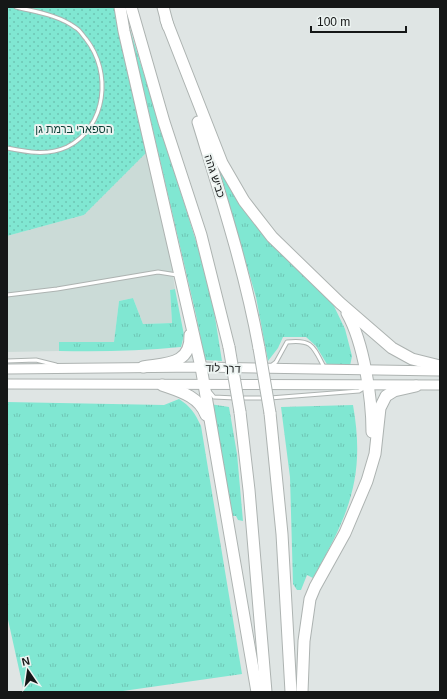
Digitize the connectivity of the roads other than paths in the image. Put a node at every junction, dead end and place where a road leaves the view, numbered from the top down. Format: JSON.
{"nodes":[{"id":1,"x":16,"y":7,"type":"edge"},
{"id":2,"x":120,"y":7,"type":"edge"},
{"id":3,"x":131,"y":7,"type":"edge"},
{"id":4,"x":163,"y":7,"type":"edge"},
{"id":5,"x":166,"y":20,"type":"junction"},
{"id":6,"x":7,"y":148,"type":"edge"},
{"id":7,"x":172,"y":240,"type":"junction"},
{"id":8,"x":177,"y":276,"type":"junction"},
{"id":9,"x":7,"y":295,"type":"edge"},
{"id":10,"x":340,"y":303,"type":"junction"},
{"id":11,"x":7,"y":361,"type":"edge"},
{"id":12,"x":440,"y":366,"type":"edge"},
{"id":13,"x":143,"y":367,"type":"junction"},
{"id":14,"x":200,"y":367,"type":"junction"},
{"id":15,"x":74,"y":369,"type":"junction"},
{"id":16,"x":268,"y":369,"type":"junction"},
{"id":17,"x":7,"y":370,"type":"edge"},
{"id":18,"x":365,"y":370,"type":"junction"},
{"id":19,"x":325,"y":371,"type":"junction"},
{"id":20,"x":440,"y":371,"type":"edge"},
{"id":21,"x":7,"y":384,"type":"edge"},
{"id":22,"x":162,"y":385,"type":"junction"},
{"id":23,"x":204,"y":385,"type":"junction"},
{"id":24,"x":440,"y":385,"type":"edge"},
{"id":25,"x":367,"y":386,"type":"junction"},
{"id":26,"x":416,"y":386,"type":"junction"},
{"id":27,"x":209,"y":425,"type":"junction"},
{"id":28,"x":367,"y":481,"type":"junction"},
{"id":29,"x":257,"y":692,"type":"edge"},
{"id":30,"x":266,"y":692,"type":"edge"},
{"id":31,"x":291,"y":692,"type":"edge"},
{"id":32,"x":302,"y":692,"type":"edge"}],
"edges":[{"from":1,"to":6,"type":"lane"},
{"from":2,"to":7,"type":"highway"},
{"from":3,"to":30,"type":"highway","bridge":true},
{"from":4,"to":5,"type":"highway","name":"כביש גהה"},
{"from":5,"to":10,"type":"highway"},
{"from":5,"to":31,"type":"highway","name":"כביש גהה","bridge":true},
{"from":7,"to":8,"type":"highway"},
{"from":7,"to":14,"type":"highway"},
{"from":8,"to":9,"type":"lane"},
{"from":8,"to":13,"type":"highway"},
{"from":10,"to":12,"type":"highway"},
{"from":10,"to":18,"type":"highway"},
{"from":11,"to":15,"type":"lane"},
{"from":13,"to":14,"type":"main road","name":"דרך לוד"},
{"from":13,"to":15,"type":"main road","name":"דרך לוד"},
{"from":14,"to":16,"type":"main road","name":"דרך לוד"},
{"from":14,"to":23,"type":"highway"},
{"from":15,"to":17,"type":"main road","name":"דרך לוד"},
{"from":16,"to":19,"type":"main road","name":"דרך לוד"},
{"from":16,"to":19,"type":"lane"},
{"from":18,"to":19,"type":"main road","name":"דרך לוד"},
{"from":18,"to":20,"type":"main road","name":"דרך לוד"},
{"from":18,"to":25,"type":"highway"},
{"from":21,"to":22,"type":"main road","name":"דרך לוד"},
{"from":22,"to":23,"type":"main road","name":"דרך לוד"},
{"from":22,"to":27,"type":"highway"},
{"from":23,"to":25,"type":"main road","name":"דרך לוד"},
{"from":23,"to":25,"type":"lane"},
{"from":23,"to":27,"type":"highway"},
{"from":24,"to":26,"type":"main road","name":"דרך לוד"},
{"from":25,"to":26,"type":"main road","name":"דרך לוד"},
{"from":25,"to":28,"type":"highway"},
{"from":26,"to":28,"type":"highway"},
{"from":27,"to":29,"type":"highway"},
{"from":28,"to":32,"type":"highway"}]}
